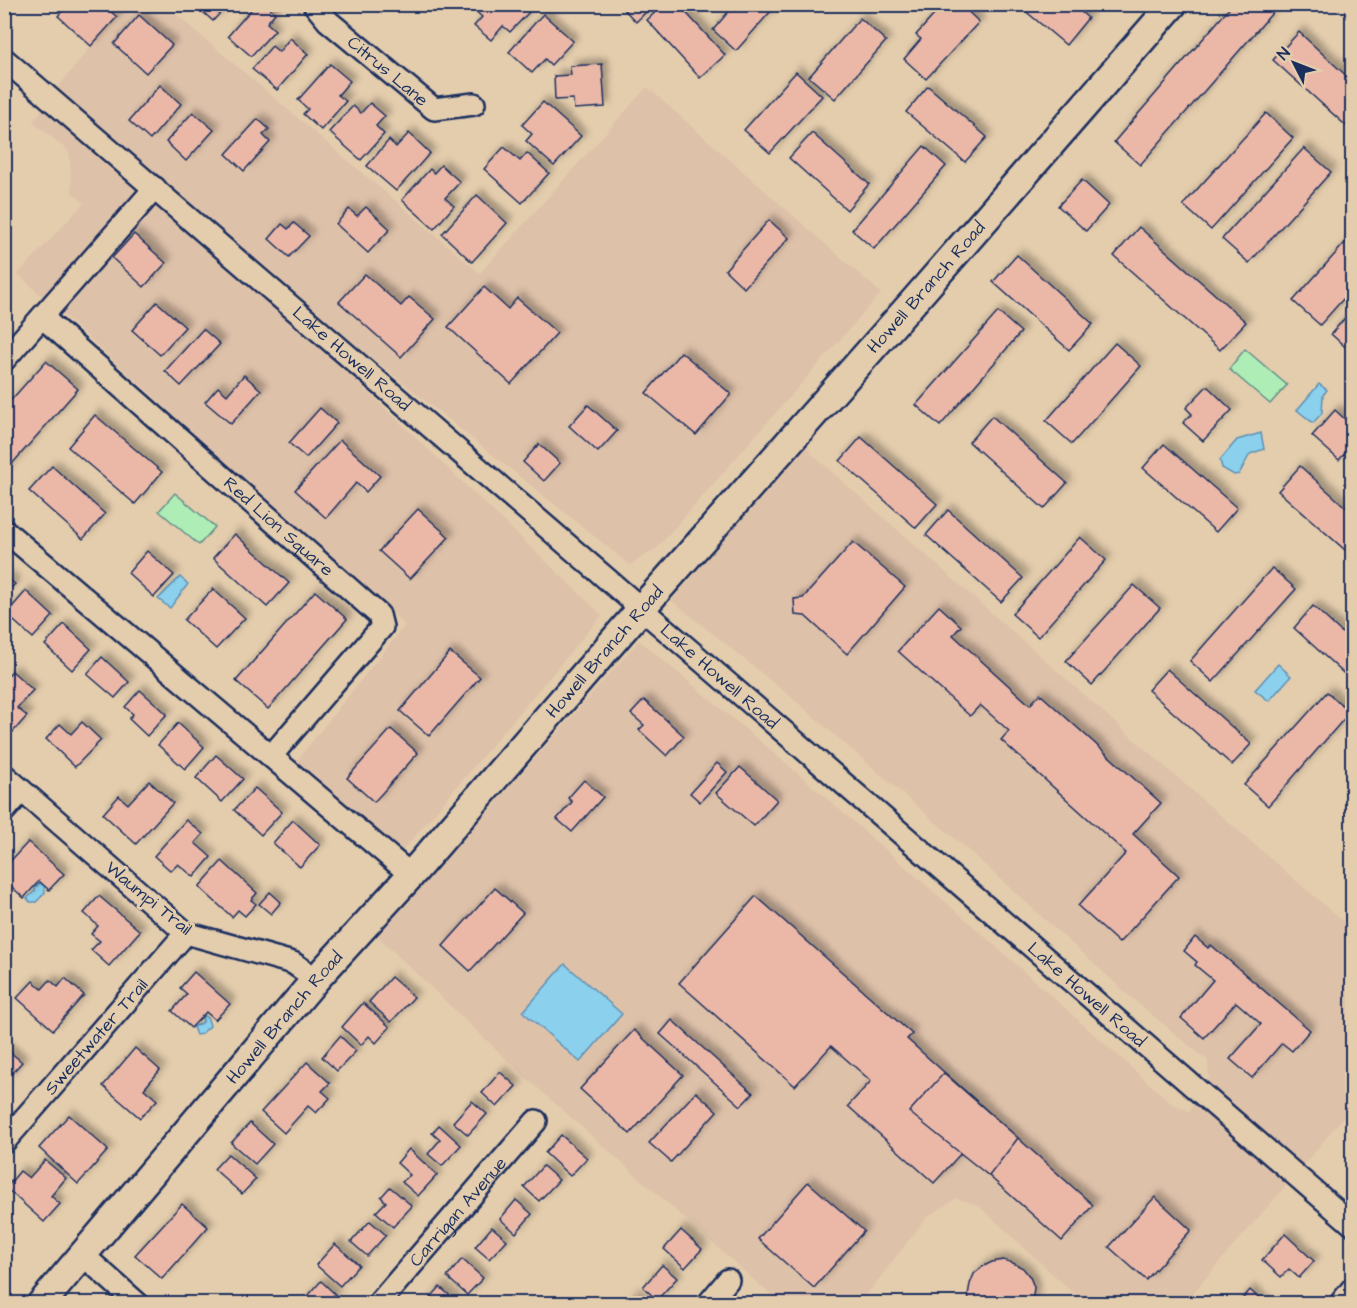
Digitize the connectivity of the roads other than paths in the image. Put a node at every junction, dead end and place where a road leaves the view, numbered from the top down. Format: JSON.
{"nodes":[{"id":1,"x":314,"y":4,"type":"edge"},
{"id":2,"x":1173,"y":4,"type":"edge"},
{"id":3,"x":4,"y":59,"type":"edge"},
{"id":4,"x":474,"y":104,"type":"dead end"},
{"id":5,"x":155,"y":188,"type":"junction"},
{"id":6,"x":42,"y":317,"type":"junction"},
{"id":7,"x":4,"y":360,"type":"edge"},
{"id":8,"x":4,"y":530,"type":"edge"},
{"id":9,"x":640,"y":609,"type":"junction"},
{"id":10,"x":272,"y":755,"type":"junction"},
{"id":11,"x":4,"y":775,"type":"edge"},
{"id":12,"x":22,"y":791,"type":"junction"},
{"id":13,"x":4,"y":811,"type":"edge"},
{"id":14,"x":411,"y":875,"type":"junction"},
{"id":15,"x":186,"y":933,"type":"junction"},
{"id":16,"x":316,"y":979,"type":"junction"},
{"id":17,"x":536,"y":1121,"type":"dead end"},
{"id":18,"x":4,"y":1142,"type":"edge"},
{"id":19,"x":1353,"y":1224,"type":"edge"},
{"id":20,"x":83,"y":1255,"type":"junction"},
{"id":21,"x":728,"y":1280,"type":"dead end"},
{"id":22,"x":1353,"y":1289,"type":"edge"},
{"id":23,"x":41,"y":1304,"type":"edge"},
{"id":24,"x":138,"y":1304,"type":"edge"},
{"id":25,"x":378,"y":1304,"type":"edge"},
{"id":26,"x":708,"y":1304,"type":"edge"},
{"id":27,"x":1340,"y":1304,"type":"edge"}],
"edges":[{"from":1,"to":4,"type":"street","name":"Citrus Lane"},
{"from":2,"to":9,"type":"main road","name":"Howell Branch Road"},
{"from":3,"to":5,"type":"street","name":"Lake Howell Road"},
{"from":5,"to":6,"type":"street"},
{"from":5,"to":9,"type":"street","name":"Lake Howell Road"},
{"from":6,"to":7,"type":"street"},
{"from":6,"to":10,"type":"street","name":"Red Lion Square"},
{"from":8,"to":10,"type":"street"},
{"from":9,"to":14,"type":"main road","name":"Howell Branch Road"},
{"from":9,"to":19,"type":"street","name":"Lake Howell Road"},
{"from":10,"to":14,"type":"street"},
{"from":11,"to":12,"type":"street","name":"Waumpi Trail"},
{"from":12,"to":13,"type":"street"},
{"from":12,"to":15,"type":"street","name":"Waumpi Trail"},
{"from":14,"to":16,"type":"main road","name":"Howell Branch Road"},
{"from":15,"to":16,"type":"street","name":"Waumpi Trail"},
{"from":15,"to":18,"type":"street","name":"Sweetwater Trail"},
{"from":16,"to":20,"type":"main road","name":"Howell Branch Road"},
{"from":17,"to":25,"type":"street","name":"Carrigan Avenue"},
{"from":20,"to":23,"type":"main road","name":"Howell Branch Road"},
{"from":20,"to":24,"type":"street"},
{"from":21,"to":26,"type":"street"},
{"from":22,"to":27,"type":"street"}]}
